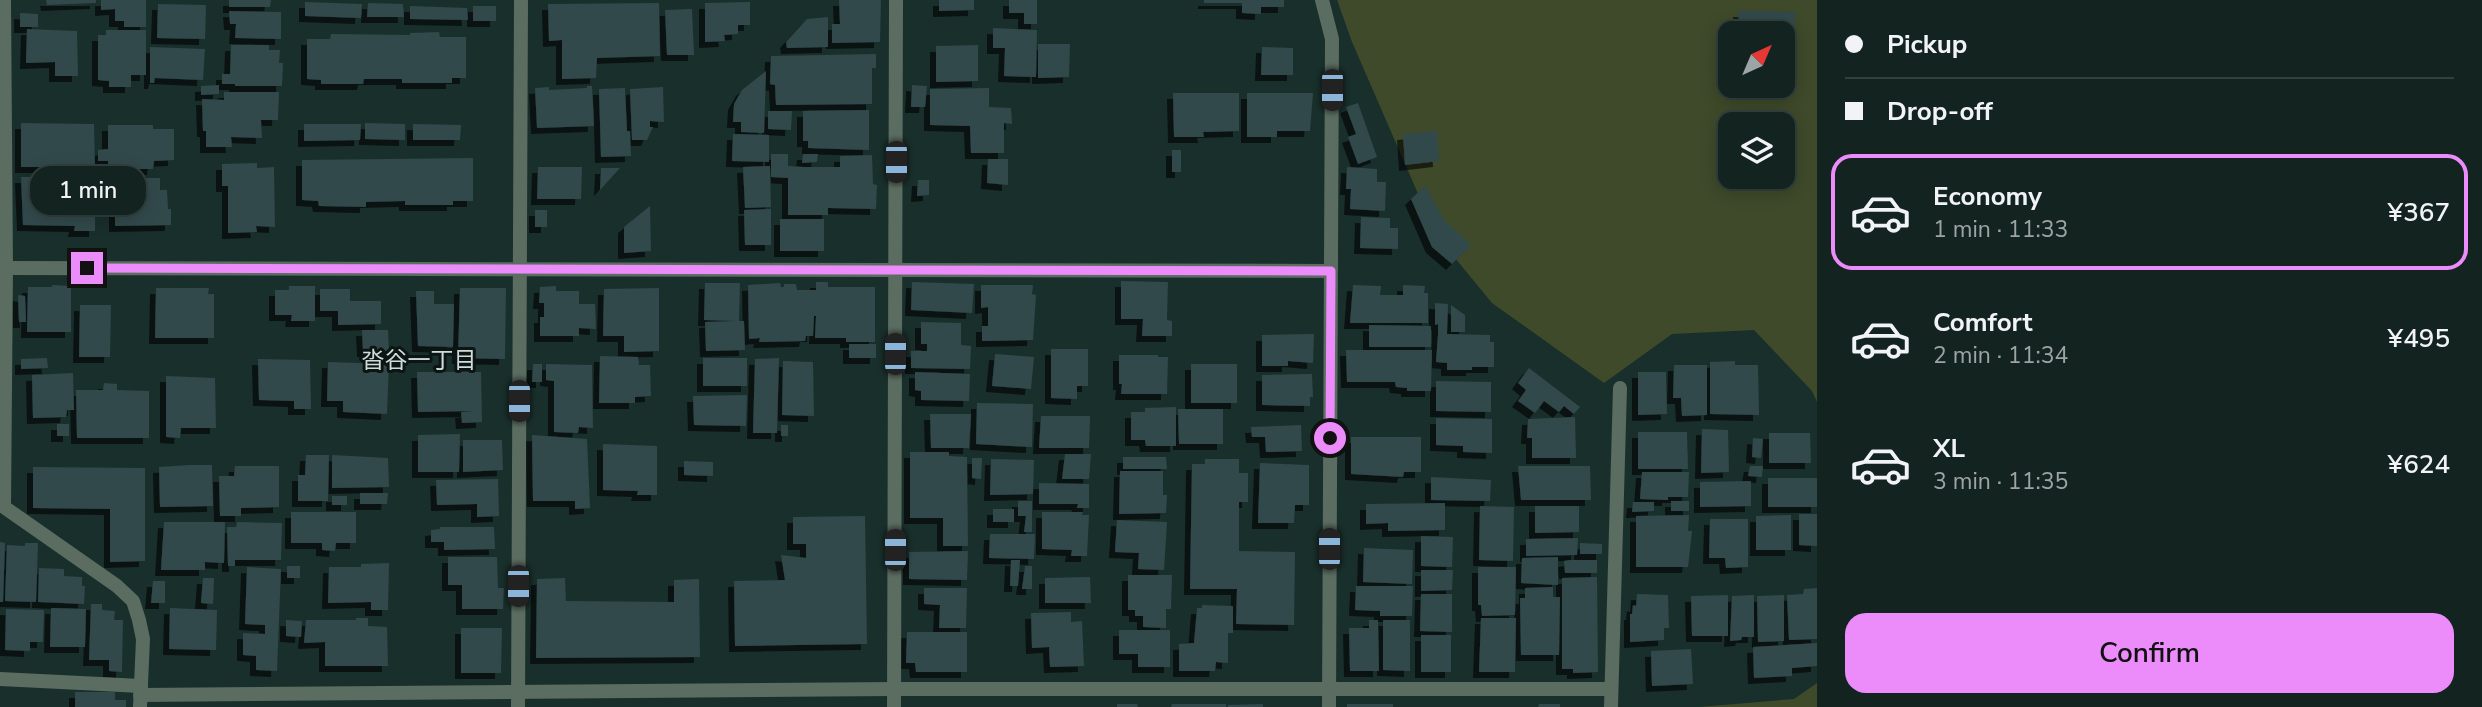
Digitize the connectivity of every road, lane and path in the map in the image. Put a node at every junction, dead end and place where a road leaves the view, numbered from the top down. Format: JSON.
{"nodes":[{"id":1,"x":4,"y":0,"type":"edge"},
{"id":2,"x":521,"y":0,"type":"edge"},
{"id":3,"x":896,"y":0,"type":"edge"},
{"id":4,"x":1322,"y":0,"type":"edge"},
{"id":5,"x":3,"y":268,"type":"edge"},
{"id":6,"x":520,"y":269,"type":"junction"},
{"id":7,"x":895,"y":270,"type":"junction"},
{"id":8,"x":1331,"y":271,"type":"junction"},
{"id":9,"x":1620,"y":388,"type":"dead end"},
{"id":10,"x":0,"y":679,"type":"edge"},
{"id":11,"x":1329,"y":688,"type":"junction"},
{"id":12,"x":894,"y":689,"type":"junction"},
{"id":13,"x":1610,"y":690,"type":"junction"},
{"id":14,"x":518,"y":692,"type":"junction"},
{"id":15,"x":140,"y":696,"type":"edge"},
{"id":16,"x":518,"y":707,"type":"edge"},
{"id":17,"x":894,"y":707,"type":"edge"},
{"id":18,"x":1329,"y":707,"type":"edge"},
{"id":19,"x":1611,"y":707,"type":"edge"}],
"edges":[{"from":1,"to":5,"type":"street"},
{"from":2,"to":6,"type":"street"},
{"from":3,"to":7,"type":"street"},
{"from":4,"to":8,"type":"street"},
{"from":5,"to":6,"type":"street"},
{"from":5,"to":15,"type":"street"},
{"from":6,"to":7,"type":"street"},
{"from":6,"to":14,"type":"street"},
{"from":7,"to":8,"type":"street"},
{"from":7,"to":12,"type":"street"},
{"from":8,"to":11,"type":"street"},
{"from":9,"to":13,"type":"street"},
{"from":10,"to":15,"type":"street"},
{"from":11,"to":12,"type":"street"},
{"from":11,"to":13,"type":"street"},
{"from":11,"to":18,"type":"street"},
{"from":12,"to":14,"type":"street"},
{"from":12,"to":17,"type":"street"},
{"from":13,"to":19,"type":"street"},
{"from":14,"to":15,"type":"street"},
{"from":14,"to":16,"type":"street"}]}
